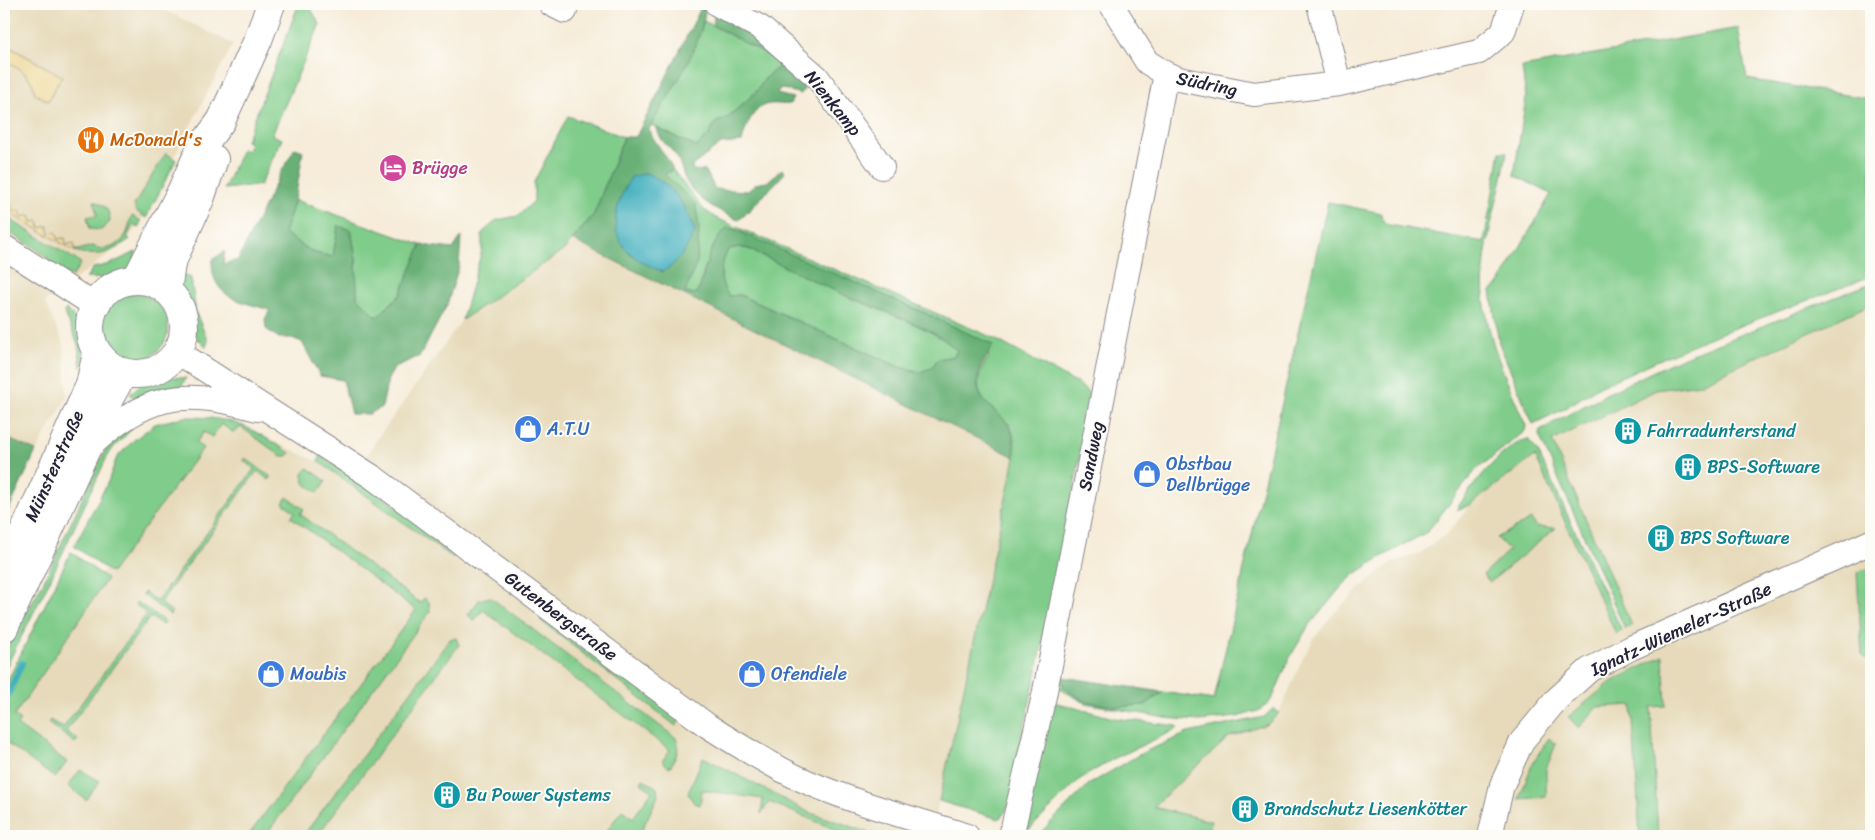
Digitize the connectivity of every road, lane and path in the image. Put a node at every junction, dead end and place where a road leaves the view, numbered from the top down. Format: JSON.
{"nodes":[{"id":1,"x":271,"y":4,"type":"edge"},
{"id":2,"x":1111,"y":4,"type":"edge"},
{"id":3,"x":1319,"y":4,"type":"edge"},
{"id":4,"x":1512,"y":4,"type":"edge"},
{"id":5,"x":727,"y":6,"type":"edge"},
{"id":6,"x":1166,"y":74,"type":"junction"},
{"id":7,"x":1339,"y":84,"type":"junction"},
{"id":8,"x":221,"y":121,"type":"junction"},
{"id":9,"x":882,"y":167,"type":"dead end"},
{"id":10,"x":4,"y":247,"type":"edge"},
{"id":11,"x":136,"y":280,"type":"junction"},
{"id":12,"x":167,"y":290,"type":"junction"},
{"id":13,"x":94,"y":305,"type":"junction"},
{"id":14,"x":97,"y":352,"type":"junction"},
{"id":15,"x":176,"y":352,"type":"junction"},
{"id":16,"x":124,"y":372,"type":"junction"},
{"id":17,"x":276,"y":414,"type":"junction"},
{"id":18,"x":85,"y":451,"type":"junction"},
{"id":19,"x":1871,"y":542,"type":"edge"},
{"id":20,"x":4,"y":577,"type":"edge"},
{"id":21,"x":4,"y":628,"type":"edge"},
{"id":22,"x":967,"y":836,"type":"edge"},
{"id":23,"x":1011,"y":836,"type":"edge"},
{"id":24,"x":1490,"y":836,"type":"edge"}],
"edges":[{"from":1,"to":8,"type":"main road"},
{"from":2,"to":6,"type":"street","name":"Südring"},
{"from":3,"to":7,"type":"street"},
{"from":4,"to":7,"type":"street","name":"Südring"},
{"from":5,"to":9,"type":"street","name":"Nienkamp"},
{"from":6,"to":7,"type":"street","name":"Südring"},
{"from":6,"to":23,"type":"street","name":"Sandweg"},
{"from":8,"to":11,"type":"main road"},
{"from":8,"to":12,"type":"main road"},
{"from":10,"to":13,"type":"street"},
{"from":11,"to":12,"type":"main road"},
{"from":11,"to":13,"type":"main road"},
{"from":12,"to":15,"type":"main road"},
{"from":13,"to":14,"type":"main road","name":"Münsterstraße"},
{"from":14,"to":16,"type":"main road"},
{"from":14,"to":20,"type":"main road","name":"Münsterstraße"},
{"from":15,"to":16,"type":"main road"},
{"from":15,"to":17,"type":"street","name":"Gutenbergstraße"},
{"from":16,"to":18,"type":"main road","name":"Münsterstraße"},
{"from":17,"to":18,"type":"street","name":"Münsterstraße"},
{"from":17,"to":22,"type":"street","name":"Gutenbergstraße"},
{"from":18,"to":21,"type":"main road","name":"Münsterstraße"},
{"from":19,"to":24,"type":"street","name":"Ignatz-Wiemeler-Straße"}]}
